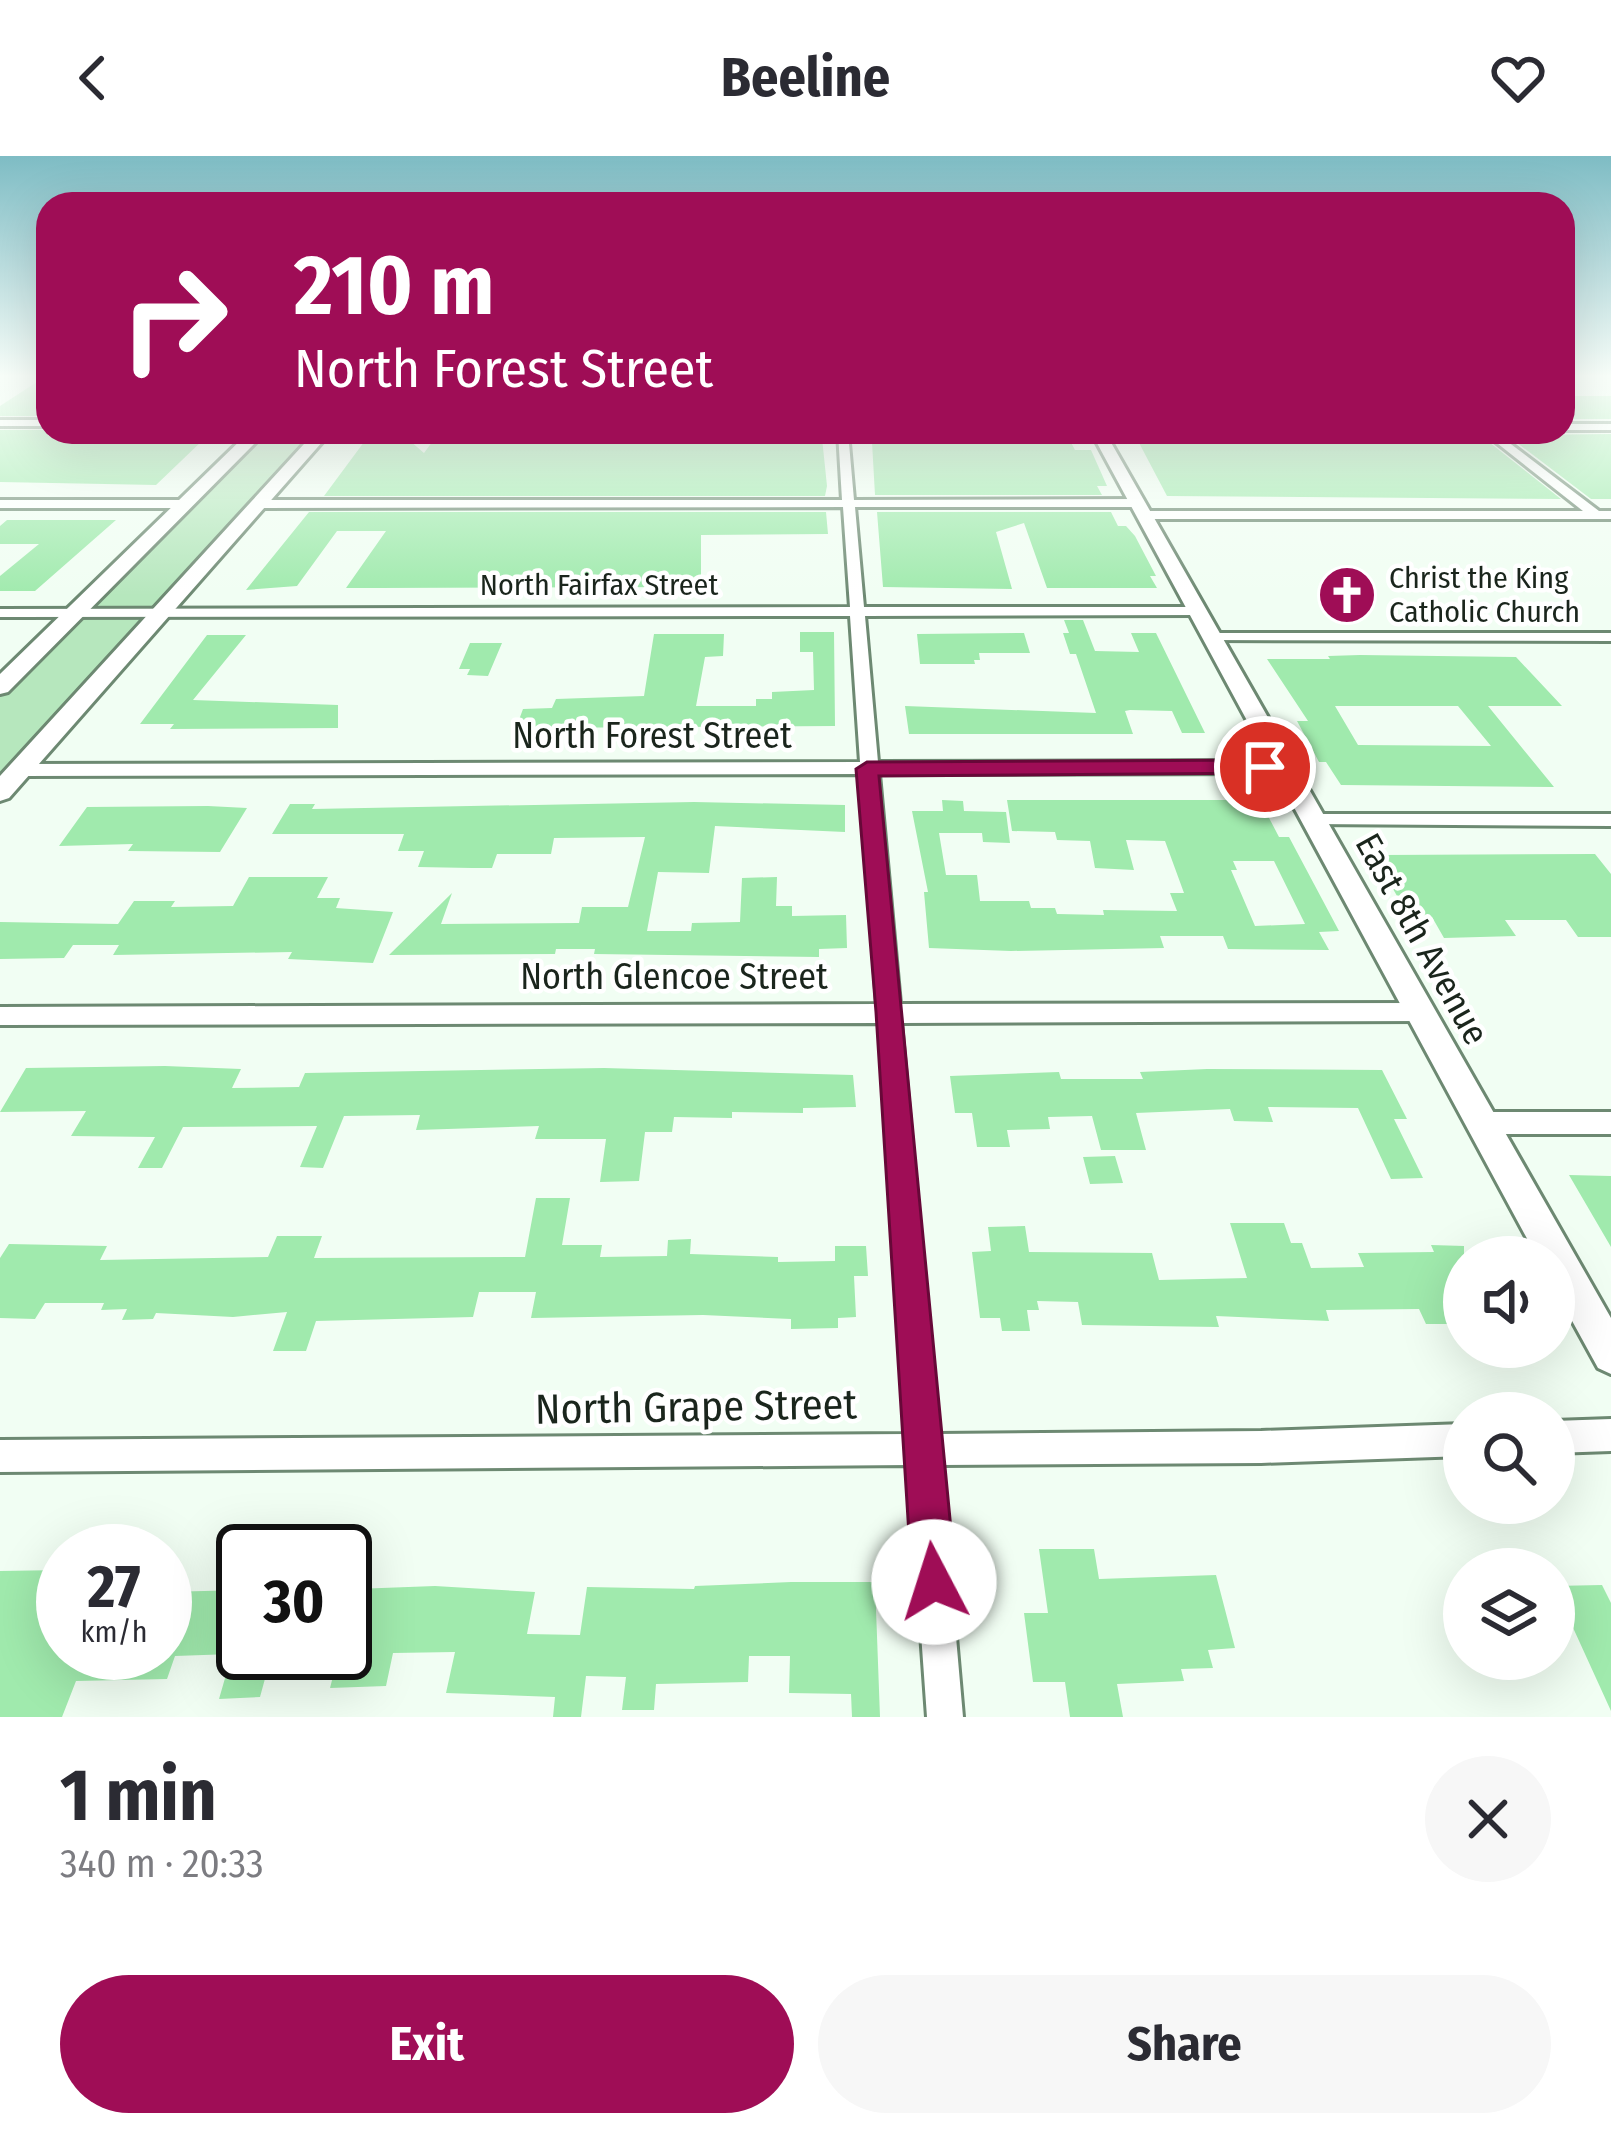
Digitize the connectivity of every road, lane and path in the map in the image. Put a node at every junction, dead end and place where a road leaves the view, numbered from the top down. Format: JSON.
{"nodes":[{"id":1,"x":239,"y":451,"type":"edge"},
{"id":2,"x":306,"y":451,"type":"edge"},
{"id":3,"x":844,"y":451,"type":"edge"},
{"id":4,"x":1109,"y":451,"type":"edge"},
{"id":5,"x":1515,"y":451,"type":"edge"},
{"id":6,"x":848,"y":503,"type":"junction"},
{"id":7,"x":0,"y":504,"type":"edge"},
{"id":8,"x":185,"y":504,"type":"junction"},
{"id":9,"x":259,"y":504,"type":"junction"},
{"id":10,"x":1141,"y":509,"type":"junction"},
{"id":11,"x":1604,"y":514,"type":"edge"},
{"id":12,"x":1611,"y":526,"type":"edge"},
{"id":13,"x":1198,"y":611,"type":"junction"},
{"id":14,"x":855,"y":612,"type":"junction"},
{"id":15,"x":0,"y":613,"type":"edge"},
{"id":16,"x":75,"y":613,"type":"junction"},
{"id":17,"x":161,"y":613,"type":"junction"},
{"id":18,"x":1214,"y":637,"type":"junction"},
{"id":19,"x":1611,"y":637,"type":"edge"},
{"id":20,"x":0,"y":687,"type":"edge"},
{"id":21,"x":1285,"y":767,"type":"junction"},
{"id":22,"x":867,"y":769,"type":"junction"},
{"id":23,"x":20,"y":770,"type":"junction"},
{"id":24,"x":0,"y":792,"type":"edge"},
{"id":25,"x":1315,"y":820,"type":"junction"},
{"id":26,"x":1611,"y":820,"type":"edge"},
{"id":27,"x":891,"y":1012,"type":"junction"},
{"id":28,"x":1421,"y":1012,"type":"junction"},
{"id":29,"x":0,"y":1016,"type":"edge"},
{"id":30,"x":1482,"y":1123,"type":"junction"},
{"id":31,"x":1611,"y":1123,"type":"edge"},
{"id":32,"x":1611,"y":1355,"type":"edge"},
{"id":33,"x":1611,"y":1435,"type":"edge"},
{"id":34,"x":1575,"y":1436,"type":"edge"},
{"id":35,"x":1443,"y":1441,"type":"edge"},
{"id":36,"x":923,"y":1447,"type":"junction"},
{"id":37,"x":0,"y":1456,"type":"edge"},
{"id":38,"x":945,"y":1717,"type":"edge"}],
"edges":[{"from":1,"to":8,"type":"main road"},
{"from":2,"to":9,"type":"main road"},
{"from":3,"to":6,"type":"street"},
{"from":4,"to":10,"type":"street","name":"East 8th Avenue"},
{"from":5,"to":11,"type":"street"},
{"from":6,"to":9,"type":"street"},
{"from":6,"to":10,"type":"street"},
{"from":6,"to":14,"type":"street"},
{"from":7,"to":8,"type":"street"},
{"from":8,"to":16,"type":"main road"},
{"from":9,"to":17,"type":"main road"},
{"from":10,"to":11,"type":"street"},
{"from":10,"to":13,"type":"street","name":"East 8th Avenue"},
{"from":11,"to":12,"type":"street"},
{"from":13,"to":14,"type":"street","name":"North Fairfax Street"},
{"from":13,"to":18,"type":"street","name":"East 8th Avenue"},
{"from":14,"to":17,"type":"street","name":"North Fairfax Street"},
{"from":14,"to":22,"type":"street"},
{"from":15,"to":16,"type":"street","name":"North Fairfax Street"},
{"from":16,"to":17,"type":"street","name":"North Fairfax Street"},
{"from":16,"to":20,"type":"main road"},
{"from":17,"to":23,"type":"main road"},
{"from":18,"to":19,"type":"street"},
{"from":18,"to":21,"type":"street","name":"East 8th Avenue"},
{"from":21,"to":22,"type":"street","name":"North Forest Street"},
{"from":21,"to":25,"type":"street","name":"East 8th Avenue"},
{"from":22,"to":23,"type":"street","name":"North Forest Street"},
{"from":22,"to":27,"type":"street"},
{"from":23,"to":24,"type":"main road"},
{"from":25,"to":26,"type":"street"},
{"from":25,"to":28,"type":"street","name":"East 8th Avenue"},
{"from":27,"to":28,"type":"street","name":"North Glencoe Street"},
{"from":27,"to":29,"type":"street","name":"North Glencoe Street"},
{"from":27,"to":36,"type":"street"},
{"from":28,"to":30,"type":"street","name":"East 8th Avenue"},
{"from":30,"to":31,"type":"street"},
{"from":30,"to":32,"type":"street","name":"East 8th Avenue"},
{"from":33,"to":34,"type":"street"},
{"from":35,"to":36,"type":"street","name":"North Grape Street"},
{"from":36,"to":37,"type":"street","name":"North Grape Street"},
{"from":36,"to":38,"type":"street"}]}
